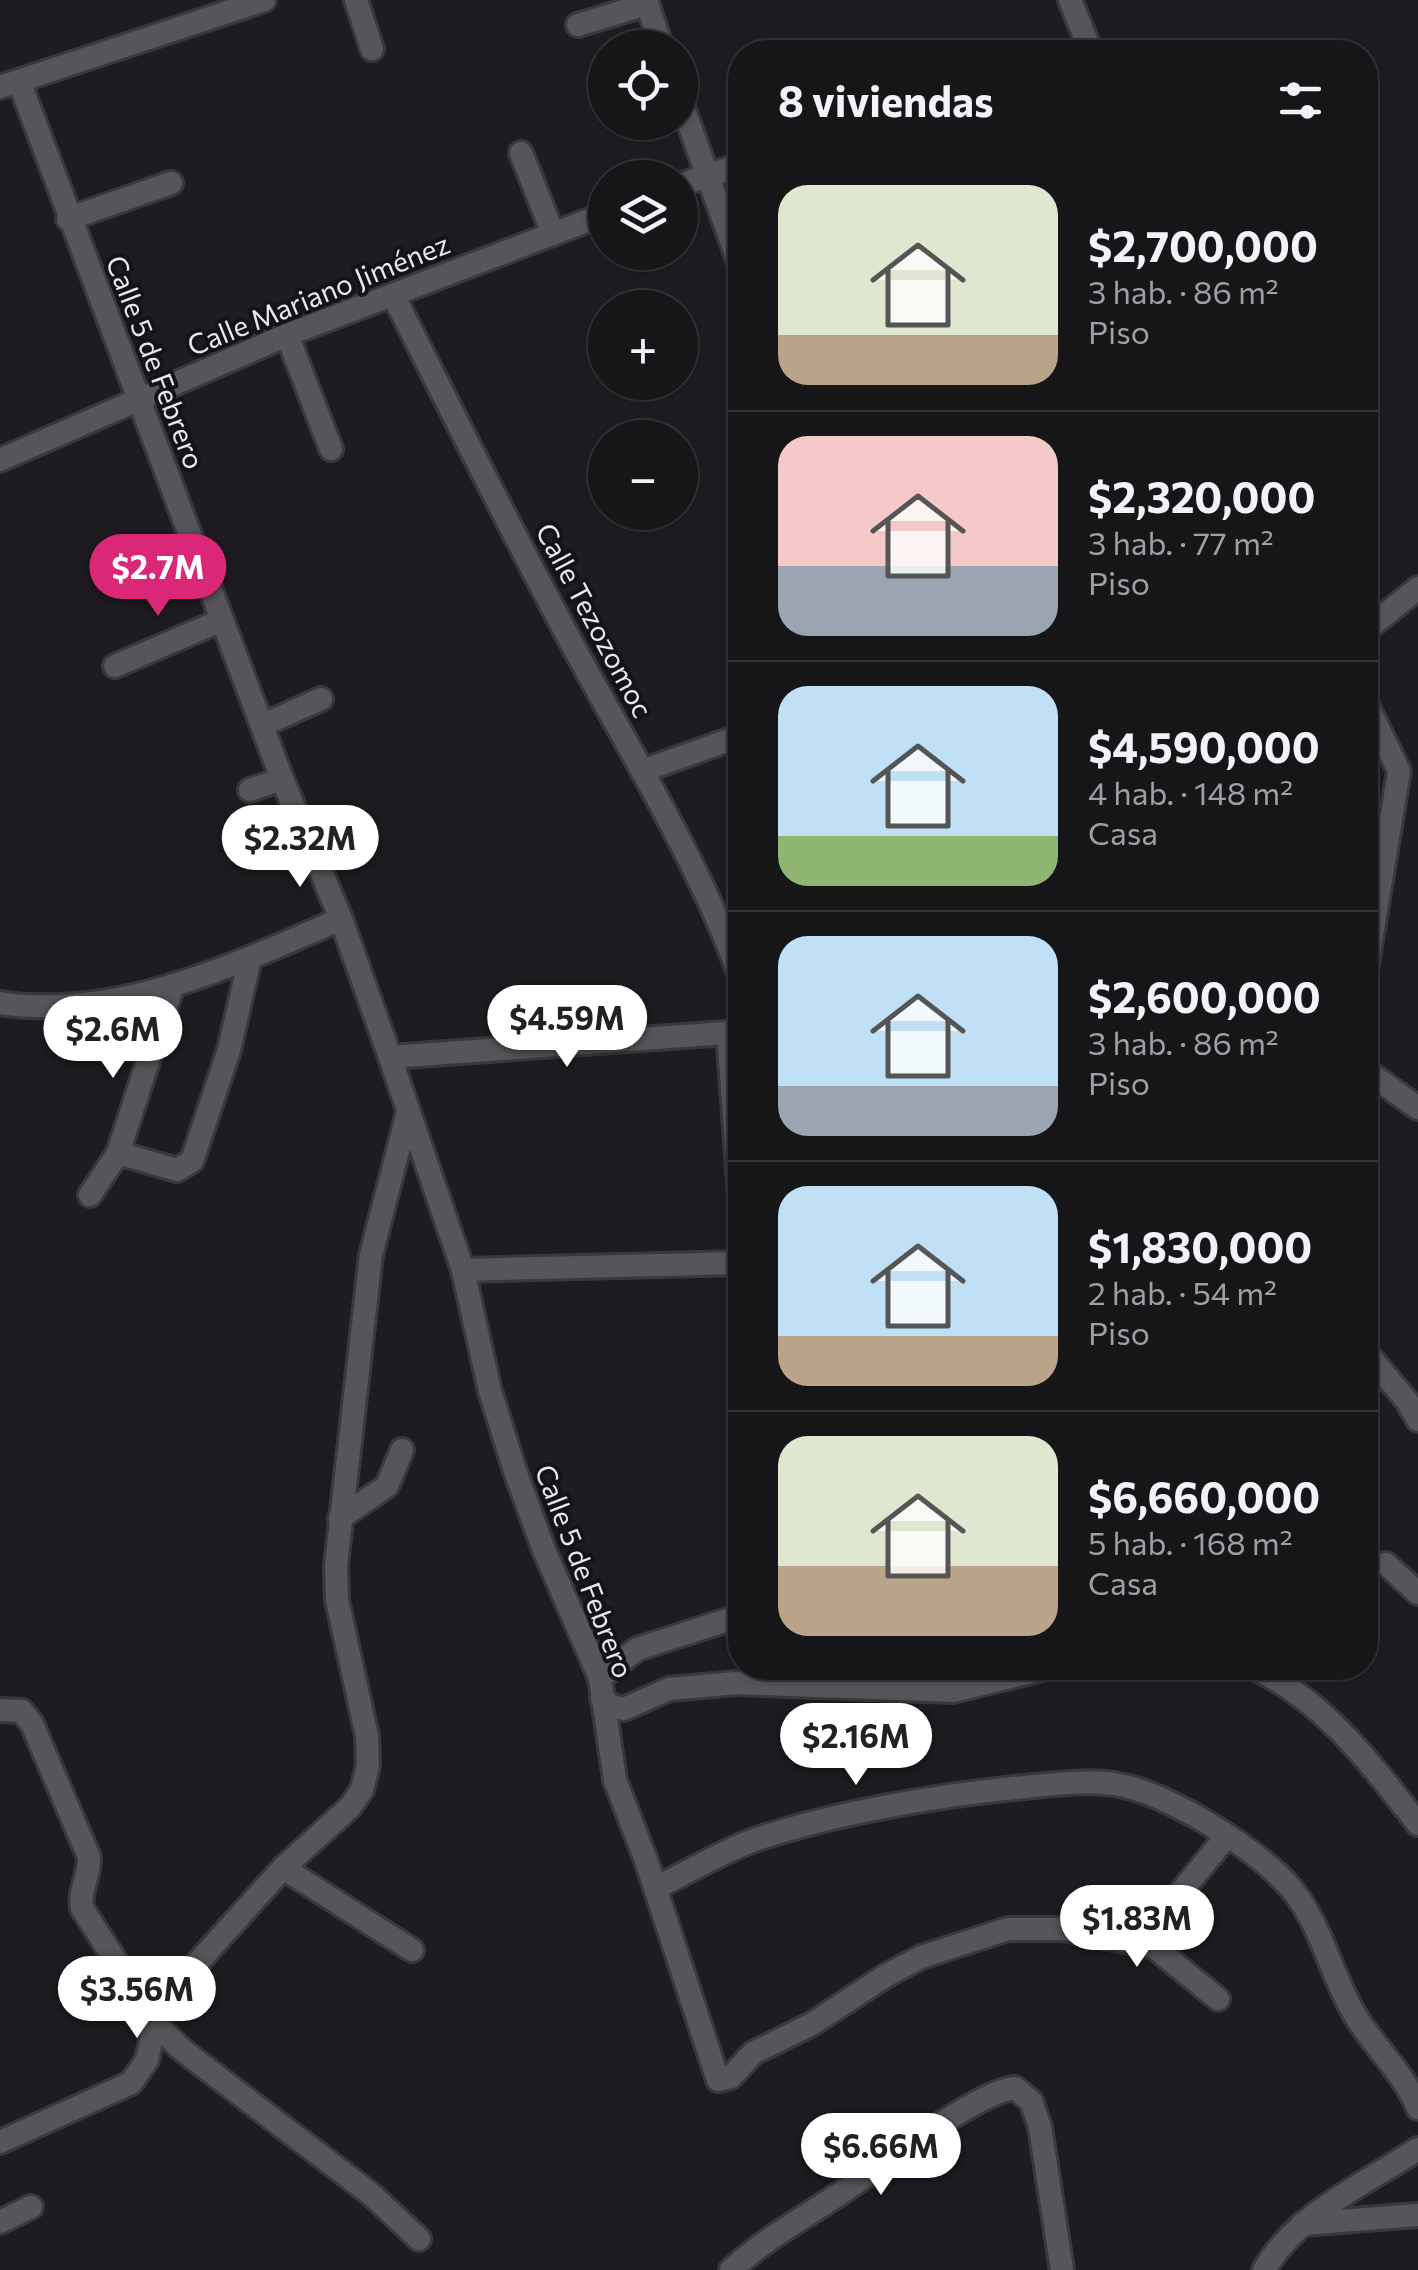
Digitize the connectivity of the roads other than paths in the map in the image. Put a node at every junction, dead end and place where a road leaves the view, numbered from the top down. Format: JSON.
{"nodes":[{"id":1,"x":264,"y":0,"type":"edge"},
{"id":2,"x":356,"y":0,"type":"edge"},
{"id":3,"x":1070,"y":0,"type":"edge"},
{"id":4,"x":646,"y":2,"type":"edge"},
{"id":5,"x":578,"y":24,"type":"dead end"},
{"id":6,"x":656,"y":30,"type":"edge"},
{"id":7,"x":1086,"y":40,"type":"edge"},
{"id":8,"x":372,"y":49,"type":"dead end"},
{"id":9,"x":10,"y":84,"type":"edge"},
{"id":10,"x":694,"y":140,"type":"edge"},
{"id":11,"x":521,"y":153,"type":"dead end"},
{"id":12,"x":728,"y":169,"type":"edge"},
{"id":13,"x":706,"y":175,"type":"junction"},
{"id":14,"x":698,"y":178,"type":"edge"},
{"id":15,"x":171,"y":182,"type":"dead end"},
{"id":16,"x":68,"y":219,"type":"junction"},
{"id":17,"x":588,"y":221,"type":"edge"},
{"id":18,"x":728,"y":233,"type":"edge"},
{"id":19,"x":553,"y":234,"type":"junction"},
{"id":20,"x":393,"y":295,"type":"junction"},
{"id":21,"x":287,"y":335,"type":"junction"},
{"id":22,"x":138,"y":398,"type":"junction"},
{"id":23,"x":331,"y":449,"type":"dead end"},
{"id":24,"x":0,"y":460,"type":"edge"},
{"id":25,"x":1418,"y":588,"type":"edge"},
{"id":26,"x":222,"y":620,"type":"junction"},
{"id":27,"x":1378,"y":620,"type":"edge"},
{"id":28,"x":115,"y":666,"type":"dead end"},
{"id":29,"x":321,"y":698,"type":"dead end"},
{"id":30,"x":1378,"y":719,"type":"edge"},
{"id":31,"x":262,"y":725,"type":"junction"},
{"id":32,"x":728,"y":740,"type":"edge"},
{"id":33,"x":1409,"y":765,"type":"edge"},
{"id":34,"x":642,"y":772,"type":"junction"},
{"id":35,"x":282,"y":778,"type":"junction"},
{"id":36,"x":1418,"y":786,"type":"edge"},
{"id":37,"x":250,"y":790,"type":"dead end"},
{"id":38,"x":1378,"y":894,"type":"edge"},
{"id":39,"x":341,"y":919,"type":"junction"},
{"id":40,"x":728,"y":947,"type":"edge"},
{"id":41,"x":250,"y":958,"type":"junction"},
{"id":42,"x":173,"y":986,"type":"junction"},
{"id":43,"x":0,"y":1003,"type":"edge"},
{"id":44,"x":728,"y":1032,"type":"edge"},
{"id":45,"x":390,"y":1057,"type":"junction"},
{"id":46,"x":1378,"y":1079,"type":"edge"},
{"id":47,"x":1418,"y":1108,"type":"edge"},
{"id":48,"x":408,"y":1112,"type":"junction"},
{"id":49,"x":118,"y":1153,"type":"junction"},
{"id":50,"x":90,"y":1195,"type":"dead end"},
{"id":51,"x":728,"y":1263,"type":"edge"},
{"id":52,"x":463,"y":1270,"type":"junction"},
{"id":53,"x":1378,"y":1367,"type":"edge"},
{"id":54,"x":1418,"y":1420,"type":"edge"},
{"id":55,"x":402,"y":1450,"type":"dead end"},
{"id":56,"x":340,"y":1518,"type":"junction"},
{"id":57,"x":1386,"y":1564,"type":"dead end"},
{"id":58,"x":1418,"y":1593,"type":"edge"},
{"id":59,"x":728,"y":1620,"type":"edge"},
{"id":60,"x":998,"y":1680,"type":"edge"},
{"id":61,"x":1275,"y":1680,"type":"edge"},
{"id":62,"x":601,"y":1688,"type":"junction"},
{"id":63,"x":0,"y":1710,"type":"edge"},
{"id":64,"x":1418,"y":1824,"type":"edge"},
{"id":65,"x":1226,"y":1837,"type":"junction"},
{"id":66,"x":283,"y":1868,"type":"junction"},
{"id":67,"x":655,"y":1888,"type":"junction"},
{"id":68,"x":1154,"y":1947,"type":"junction"},
{"id":69,"x":412,"y":1950,"type":"dead end"},
{"id":70,"x":1218,"y":2000,"type":"dead end"},
{"id":71,"x":156,"y":2023,"type":"junction"},
{"id":72,"x":1418,"y":2108,"type":"edge"},
{"id":73,"x":0,"y":2142,"type":"edge"},
{"id":74,"x":1418,"y":2149,"type":"edge"},
{"id":75,"x":30,"y":2207,"type":"dead end"},
{"id":76,"x":1418,"y":2215,"type":"edge"},
{"id":77,"x":0,"y":2222,"type":"edge"},
{"id":78,"x":1302,"y":2224,"type":"junction"},
{"id":79,"x":419,"y":2240,"type":"dead end"},
{"id":80,"x":732,"y":2270,"type":"edge"},
{"id":81,"x":1062,"y":2270,"type":"edge"},
{"id":82,"x":1264,"y":2270,"type":"edge"}],
"edges":[{"from":1,"to":9,"type":"street"},
{"from":2,"to":8,"type":"street"},
{"from":3,"to":7,"type":"street"},
{"from":4,"to":5,"type":"street"},
{"from":4,"to":6,"type":"street"},
{"from":9,"to":16,"type":"street","name":"Calle 5 de Febrero"},
{"from":10,"to":13,"type":"street"},
{"from":11,"to":19,"type":"street"},
{"from":12,"to":13,"type":"street"},
{"from":13,"to":14,"type":"street"},
{"from":13,"to":18,"type":"street"},
{"from":15,"to":16,"type":"street"},
{"from":16,"to":22,"type":"street","name":"Calle 5 de Febrero"},
{"from":17,"to":19,"type":"street","name":"Calle Mariano Jiménez"},
{"from":19,"to":20,"type":"street","name":"Calle Mariano Jiménez"},
{"from":20,"to":21,"type":"street","name":"Calle Mariano Jiménez"},
{"from":20,"to":34,"type":"street","name":"Calle Tezozomoc"},
{"from":21,"to":22,"type":"street","name":"Calle Mariano Jiménez"},
{"from":21,"to":23,"type":"street"},
{"from":22,"to":24,"type":"street","name":"Calle Mariano Jiménez"},
{"from":22,"to":26,"type":"street","name":"Calle 5 de Febrero"},
{"from":25,"to":27,"type":"street"},
{"from":26,"to":28,"type":"street"},
{"from":26,"to":31,"type":"street","name":"Calle 5 de Febrero"},
{"from":29,"to":31,"type":"street"},
{"from":30,"to":33,"type":"street"},
{"from":31,"to":35,"type":"street","name":"Calle 5 de Febrero"},
{"from":32,"to":34,"type":"street"},
{"from":33,"to":36,"type":"street"},
{"from":33,"to":38,"type":"street"},
{"from":34,"to":40,"type":"street","name":"Calle Tezozomoc"},
{"from":35,"to":37,"type":"street"},
{"from":35,"to":39,"type":"street","name":"Calle 5 de Febrero"},
{"from":39,"to":41,"type":"street"},
{"from":39,"to":45,"type":"street","name":"Calle 5 de Febrero"},
{"from":41,"to":42,"type":"street"},
{"from":41,"to":49,"type":"street"},
{"from":42,"to":43,"type":"street"},
{"from":42,"to":49,"type":"street"},
{"from":44,"to":45,"type":"street"},
{"from":45,"to":48,"type":"street","name":"Calle 5 de Febrero"},
{"from":46,"to":47,"type":"street"},
{"from":48,"to":52,"type":"street","name":"Calle 5 de Febrero"},
{"from":48,"to":56,"type":"street"},
{"from":49,"to":50,"type":"street"},
{"from":51,"to":52,"type":"street"},
{"from":52,"to":62,"type":"street","name":"Calle 5 de Febrero"},
{"from":53,"to":54,"type":"street"},
{"from":55,"to":56,"type":"street"},
{"from":56,"to":66,"type":"street"},
{"from":57,"to":58,"type":"street"},
{"from":59,"to":62,"type":"street"},
{"from":60,"to":62,"type":"street"},
{"from":61,"to":64,"type":"street"},
{"from":62,"to":67,"type":"street","name":"Calle 5 de Febrero"},
{"from":63,"to":71,"type":"street"},
{"from":65,"to":67,"type":"street"},
{"from":65,"to":68,"type":"street"},
{"from":65,"to":72,"type":"street"},
{"from":66,"to":69,"type":"street"},
{"from":66,"to":71,"type":"street"},
{"from":67,"to":68,"type":"street","name":"Calle 5 de Febrero"},
{"from":68,"to":70,"type":"street"},
{"from":71,"to":73,"type":"street"},
{"from":71,"to":79,"type":"street"},
{"from":74,"to":78,"type":"street"},
{"from":75,"to":77,"type":"street"},
{"from":76,"to":78,"type":"street"},
{"from":78,"to":82,"type":"street"},
{"from":80,"to":81,"type":"street"}]}
